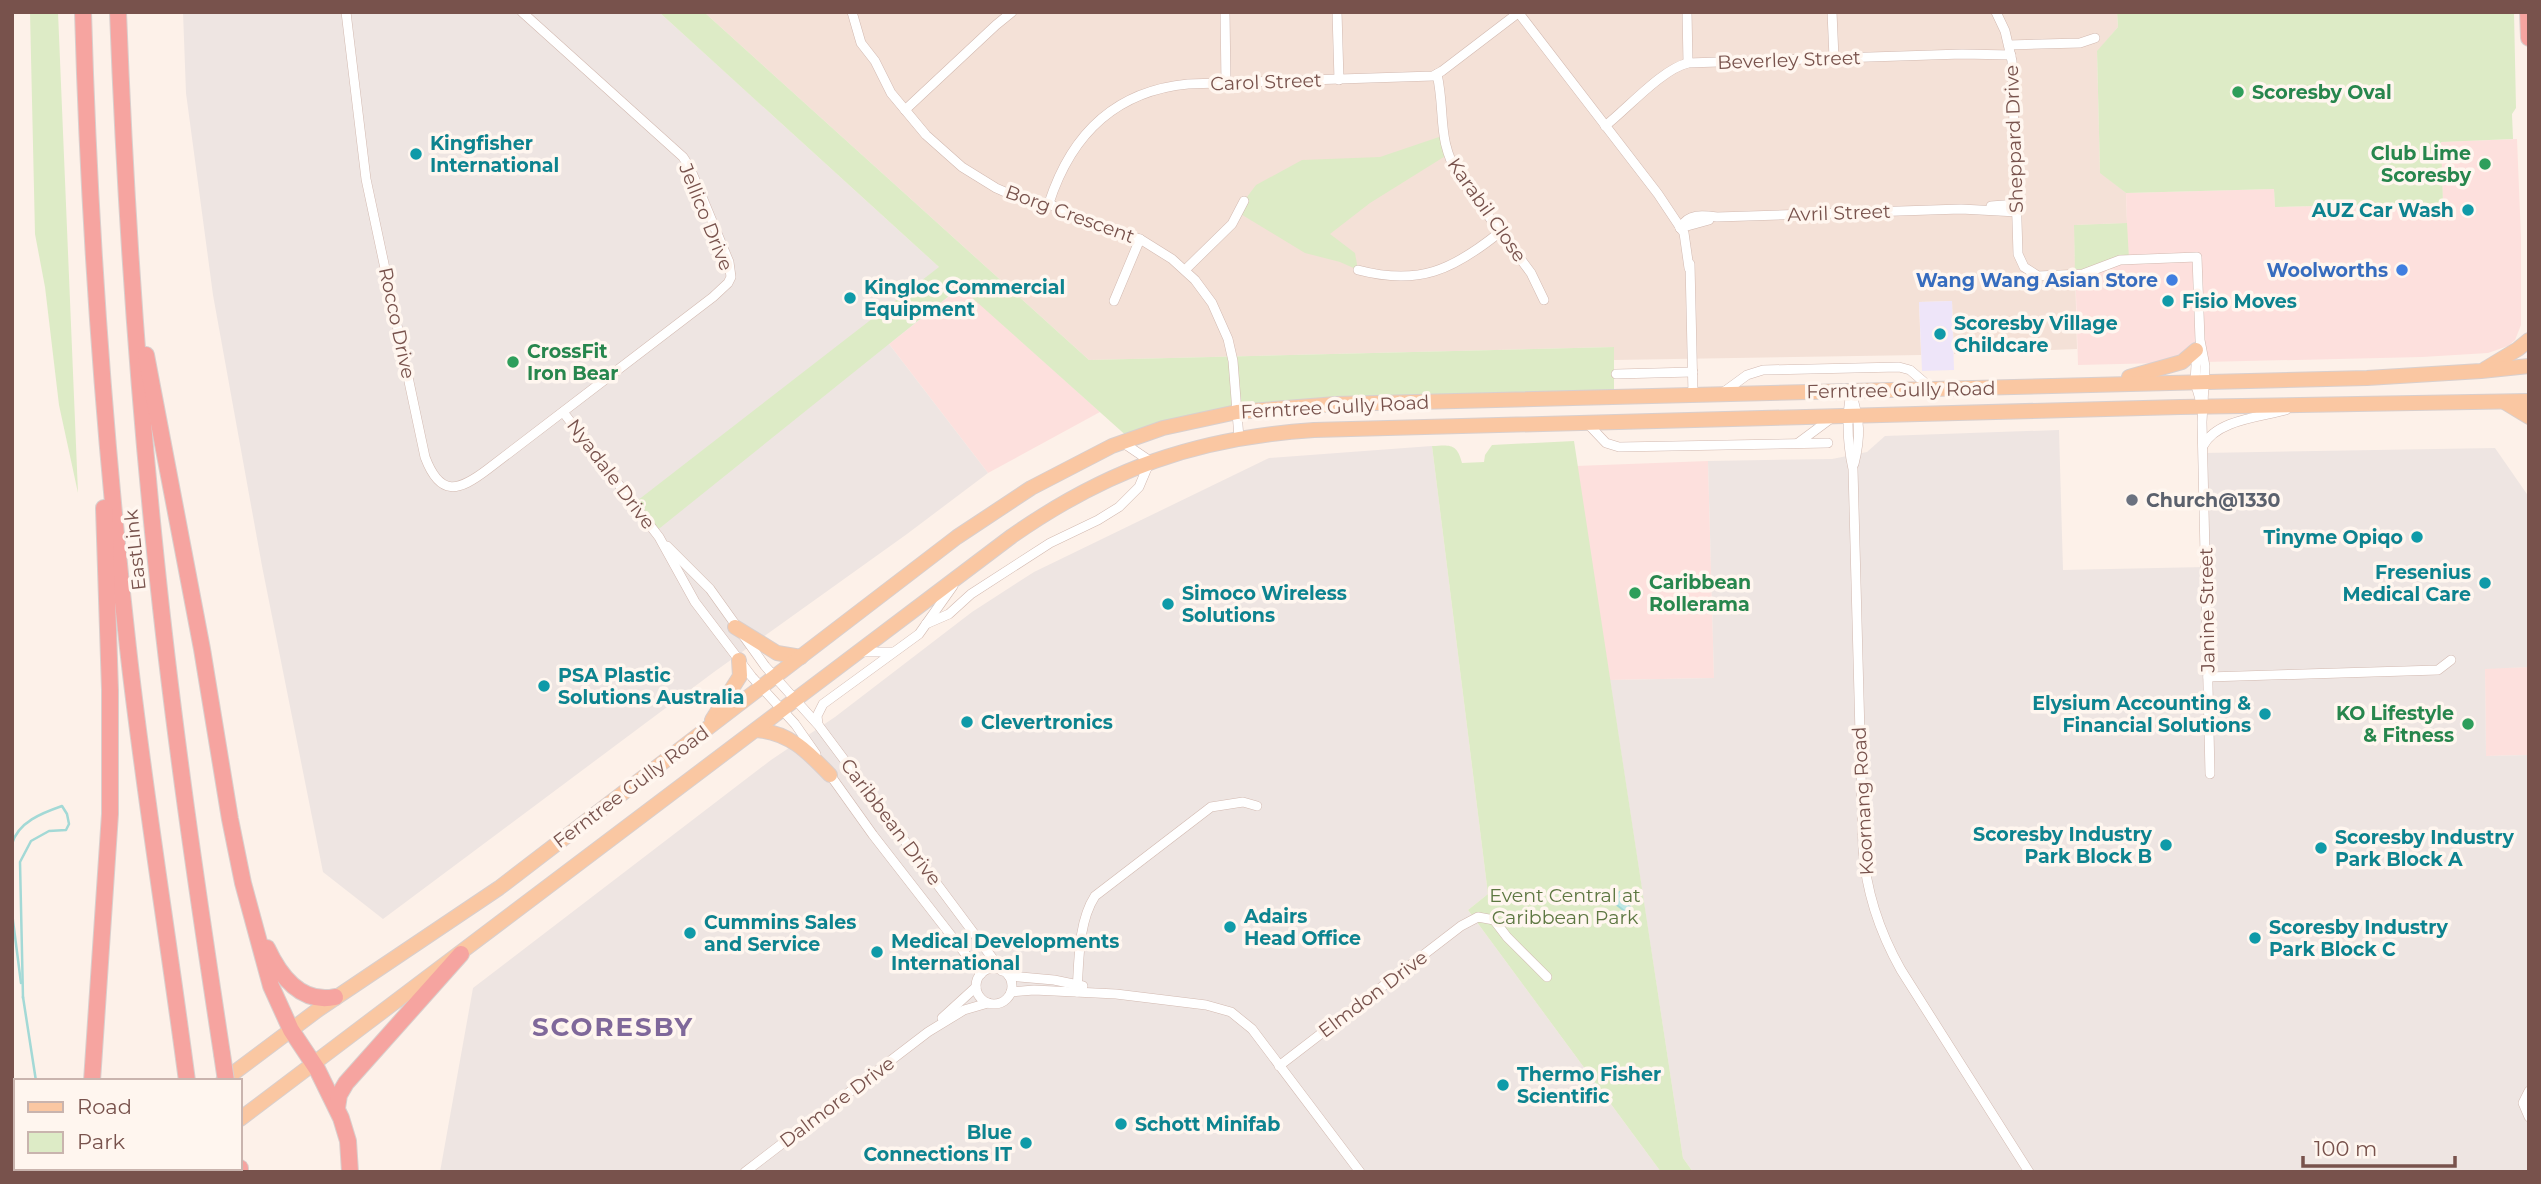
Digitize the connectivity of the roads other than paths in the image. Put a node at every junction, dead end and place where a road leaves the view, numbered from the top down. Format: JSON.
{"nodes":[{"id":1,"x":83,"y":12,"type":"edge"},
{"id":2,"x":118,"y":12,"type":"edge"},
{"id":3,"x":346,"y":12,"type":"edge"},
{"id":4,"x":522,"y":12,"type":"edge"},
{"id":5,"x":852,"y":12,"type":"edge"},
{"id":6,"x":1012,"y":12,"type":"edge"},
{"id":7,"x":1224,"y":12,"type":"edge"},
{"id":8,"x":1337,"y":12,"type":"edge"},
{"id":9,"x":1687,"y":12,"type":"edge"},
{"id":10,"x":1832,"y":12,"type":"edge"},
{"id":11,"x":1996,"y":12,"type":"edge"},
{"id":12,"x":2528,"y":12,"type":"edge"},
{"id":13,"x":1518,"y":13,"type":"edge"},
{"id":14,"x":2095,"y":38,"type":"dead end"},
{"id":15,"x":2529,"y":38,"type":"edge"},
{"id":16,"x":2010,"y":50,"type":"junction"},
{"id":17,"x":1834,"y":58,"type":"junction"},
{"id":18,"x":1688,"y":63,"type":"junction"},
{"id":19,"x":1437,"y":74,"type":"junction"},
{"id":20,"x":1339,"y":80,"type":"junction"},
{"id":21,"x":1226,"y":83,"type":"junction"},
{"id":22,"x":905,"y":110,"type":"junction"},
{"id":23,"x":1603,"y":123,"type":"junction"},
{"id":24,"x":87,"y":142,"type":"junction"},
{"id":25,"x":1244,"y":201,"type":"dead end"},
{"id":26,"x":1049,"y":203,"type":"junction"},
{"id":27,"x":2017,"y":208,"type":"junction"},
{"id":28,"x":1683,"y":225,"type":"junction"},
{"id":29,"x":1500,"y":232,"type":"junction"},
{"id":30,"x":1140,"y":239,"type":"junction"},
{"id":31,"x":2197,"y":257,"type":"joint"},
{"id":32,"x":1185,"y":270,"type":"junction"},
{"id":33,"x":1359,"y":270,"type":"dead end"},
{"id":34,"x":1544,"y":300,"type":"dead end"},
{"id":35,"x":1114,"y":301,"type":"dead end"},
{"id":36,"x":135,"y":314,"type":"junction"},
{"id":37,"x":2529,"y":340,"type":"edge"},
{"id":38,"x":2198,"y":345,"type":"junction"},
{"id":39,"x":2529,"y":366,"type":"edge"},
{"id":40,"x":2481,"y":371,"type":"junction"},
{"id":41,"x":1693,"y":372,"type":"junction"},
{"id":42,"x":1616,"y":374,"type":"dead end"},
{"id":43,"x":2200,"y":382,"type":"junction"},
{"id":44,"x":2093,"y":385,"type":"junction"},
{"id":45,"x":1932,"y":389,"type":"junction"},
{"id":46,"x":1851,"y":391,"type":"junction"},
{"id":47,"x":1721,"y":394,"type":"junction"},
{"id":48,"x":1693,"y":395,"type":"junction"},
{"id":49,"x":2529,"y":401,"type":"edge"},
{"id":50,"x":2504,"y":402,"type":"junction"},
{"id":51,"x":2301,"y":406,"type":"junction"},
{"id":52,"x":2202,"y":407,"type":"junction"},
{"id":53,"x":563,"y":412,"type":"junction"},
{"id":54,"x":1237,"y":412,"type":"junction"},
{"id":55,"x":1846,"y":417,"type":"junction"},
{"id":56,"x":2529,"y":417,"type":"edge"},
{"id":57,"x":1587,"y":423,"type":"junction"},
{"id":58,"x":1239,"y":438,"type":"junction"},
{"id":59,"x":1122,"y":442,"type":"junction"},
{"id":60,"x":1828,"y":443,"type":"dead end"},
{"id":61,"x":1797,"y":444,"type":"junction"},
{"id":62,"x":2203,"y":446,"type":"junction"},
{"id":63,"x":1150,"y":461,"type":"junction"},
{"id":64,"x":659,"y":537,"type":"junction"},
{"id":65,"x":968,"y":567,"type":"junction"},
{"id":66,"x":926,"y":624,"type":"junction"},
{"id":67,"x":735,"y":627,"type":"junction"},
{"id":68,"x":855,"y":652,"type":"junction"},
{"id":69,"x":895,"y":652,"type":"junction"},
{"id":70,"x":800,"y":657,"type":"junction"},
{"id":71,"x":739,"y":660,"type":"junction"},
{"id":72,"x":2451,"y":660,"type":"dead end"},
{"id":73,"x":775,"y":677,"type":"junction"},
{"id":74,"x":2208,"y":677,"type":"junction"},
{"id":75,"x":761,"y":688,"type":"junction"},
{"id":76,"x":795,"y":699,"type":"junction"},
{"id":77,"x":781,"y":710,"type":"junction"},
{"id":78,"x":819,"y":726,"type":"junction"},
{"id":79,"x":706,"y":730,"type":"junction"},
{"id":80,"x":756,"y":730,"type":"junction"},
{"id":81,"x":2210,"y":774,"type":"dead end"},
{"id":82,"x":830,"y":775,"type":"junction"},
{"id":83,"x":1257,"y":806,"type":"dead end"},
{"id":84,"x":251,"y":914,"type":"junction"},
{"id":85,"x":461,"y":954,"type":"junction"},
{"id":86,"x":1006,"y":973,"type":"junction"},
{"id":87,"x":981,"y":974,"type":"junction"},
{"id":88,"x":1547,"y":976,"type":"dead end"},
{"id":89,"x":976,"y":988,"type":"junction"},
{"id":90,"x":1077,"y":989,"type":"junction"},
{"id":91,"x":1011,"y":992,"type":"junction"},
{"id":92,"x":335,"y":997,"type":"junction"},
{"id":93,"x":988,"y":1003,"type":"junction"},
{"id":94,"x":290,"y":1030,"type":"junction"},
{"id":95,"x":928,"y":1032,"type":"junction"},
{"id":96,"x":313,"y":1063,"type":"junction"},
{"id":97,"x":1279,"y":1066,"type":"junction"},
{"id":98,"x":92,"y":1079,"type":"edge"},
{"id":99,"x":187,"y":1079,"type":"edge"},
{"id":100,"x":225,"y":1079,"type":"edge"},
{"id":101,"x":228,"y":1079,"type":"edge"},
{"id":102,"x":2529,"y":1091,"type":"edge"},
{"id":103,"x":337,"y":1108,"type":"junction"},
{"id":104,"x":242,"y":1117,"type":"edge"},
{"id":105,"x":2529,"y":1117,"type":"edge"},
{"id":106,"x":350,"y":1172,"type":"edge"},
{"id":107,"x":745,"y":1172,"type":"edge"},
{"id":108,"x":1360,"y":1172,"type":"edge"},
{"id":109,"x":2029,"y":1172,"type":"edge"}],
"edges":[{"from":1,"to":24,"type":"highway","name":"EastLink"},
{"from":2,"to":36,"type":"highway","name":"EastLink"},
{"from":3,"to":53,"type":"street","name":"Rocco Drive"},
{"from":4,"to":53,"type":"street","name":"Jellico Drive"},
{"from":5,"to":22,"type":"street","name":"Borg Crescent"},
{"from":6,"to":22,"type":"street"},
{"from":7,"to":21,"type":"street"},
{"from":8,"to":20,"type":"street"},
{"from":9,"to":18,"type":"street"},
{"from":10,"to":17,"type":"street"},
{"from":11,"to":16,"type":"street","name":"Sheppard Drive"},
{"from":12,"to":15,"type":"highway"},
{"from":13,"to":19,"type":"street"},
{"from":13,"to":23,"type":"street"},
{"from":14,"to":16,"type":"street","name":"Beverley Street"},
{"from":16,"to":17,"type":"street","name":"Beverley Street"},
{"from":16,"to":27,"type":"street","name":"Sheppard Drive"},
{"from":17,"to":18,"type":"street","name":"Beverley Street"},
{"from":18,"to":23,"type":"street","name":"Beverley Street"},
{"from":19,"to":20,"type":"street","name":"Carol Street"},
{"from":19,"to":29,"type":"street","name":"Karabil Close"},
{"from":20,"to":21,"type":"street","name":"Carol Street"},
{"from":21,"to":26,"type":"street","name":"Carol Street"},
{"from":22,"to":26,"type":"street","name":"Borg Crescent"},
{"from":23,"to":28,"type":"street"},
{"from":24,"to":98,"type":"highway"},
{"from":24,"to":99,"type":"highway","name":"EastLink"},
{"from":25,"to":32,"type":"street"},
{"from":26,"to":30,"type":"street","name":"Borg Crescent"},
{"from":27,"to":28,"type":"street","name":"Avril Street"},
{"from":27,"to":31,"type":"street","name":"Sheppard Drive"},
{"from":28,"to":41,"type":"street"},
{"from":29,"to":33,"type":"street"},
{"from":29,"to":34,"type":"street","name":"Karabil Close"},
{"from":30,"to":32,"type":"street","name":"Borg Crescent"},
{"from":30,"to":35,"type":"street"},
{"from":31,"to":38,"type":"street","name":"Janine Street"},
{"from":32,"to":54,"type":"street","name":"Borg Crescent"},
{"from":36,"to":84,"type":"highway"},
{"from":36,"to":100,"type":"highway","name":"EastLink","bridge":true},
{"from":37,"to":40,"type":"main road"},
{"from":38,"to":43,"type":"street","name":"Janine Street"},
{"from":38,"to":44,"type":"main road"},
{"from":39,"to":40,"type":"main road","name":"Ferntree Gully Road"},
{"from":40,"to":43,"type":"main road","name":"Ferntree Gully Road"},
{"from":41,"to":42,"type":"street"},
{"from":41,"to":48,"type":"street"},
{"from":43,"to":44,"type":"main road","name":"Ferntree Gully Road"},
{"from":43,"to":52,"type":"street","name":"Janine Street"},
{"from":44,"to":45,"type":"main road","name":"Ferntree Gully Road"},
{"from":45,"to":46,"type":"main road","name":"Ferntree Gully Road"},
{"from":45,"to":47,"type":"street"},
{"from":46,"to":47,"type":"main road","name":"Ferntree Gully Road"},
{"from":46,"to":55,"type":"street","name":"Koornang Road"},
{"from":47,"to":48,"type":"main road","name":"Ferntree Gully Road"},
{"from":48,"to":54,"type":"main road","name":"Ferntree Gully Road"},
{"from":49,"to":50,"type":"main road","name":"Ferntree Gully Road"},
{"from":50,"to":51,"type":"main road","name":"Ferntree Gully Road"},
{"from":50,"to":56,"type":"main road"},
{"from":51,"to":52,"type":"main road","name":"Ferntree Gully Road"},
{"from":51,"to":62,"type":"street"},
{"from":52,"to":55,"type":"main road","name":"Ferntree Gully Road"},
{"from":52,"to":62,"type":"street","name":"Janine Street"},
{"from":53,"to":64,"type":"street","name":"Nyadale Drive"},
{"from":54,"to":58,"type":"street","name":"Borg Crescent"},
{"from":54,"to":59,"type":"main road","name":"Ferntree Gully Road"},
{"from":55,"to":57,"type":"main road","name":"Ferntree Gully Road"},
{"from":55,"to":61,"type":"street","name":"Ferntree Gully Road"},
{"from":55,"to":109,"type":"street","name":"Koornang Road"},
{"from":57,"to":58,"type":"main road","name":"Ferntree Gully Road"},
{"from":57,"to":61,"type":"street"},
{"from":58,"to":63,"type":"main road","name":"Ferntree Gully Road"},
{"from":59,"to":63,"type":"street"},
{"from":59,"to":70,"type":"main road","name":"Ferntree Gully Road"},
{"from":60,"to":61,"type":"street"},
{"from":62,"to":74,"type":"street","name":"Janine Street"},
{"from":63,"to":65,"type":"main road","name":"Ferntree Gully Road"},
{"from":63,"to":66,"type":"street"},
{"from":64,"to":67,"type":"street","name":"Nyadale Drive"},
{"from":64,"to":71,"type":"street","name":"Nyadale Drive"},
{"from":65,"to":66,"type":"street"},
{"from":65,"to":68,"type":"main road","name":"Ferntree Gully Road"},
{"from":66,"to":69,"type":"street"},
{"from":67,"to":70,"type":"main road"},
{"from":67,"to":73,"type":"street","name":"Nyadale Drive"},
{"from":68,"to":69,"type":"street"},
{"from":68,"to":76,"type":"main road","name":"Ferntree Gully Road"},
{"from":69,"to":78,"type":"street"},
{"from":70,"to":73,"type":"main road","name":"Ferntree Gully Road"},
{"from":71,"to":75,"type":"street","name":"Nyadale Drive"},
{"from":71,"to":79,"type":"main road"},
{"from":72,"to":74,"type":"street"},
{"from":73,"to":75,"type":"main road","name":"Ferntree Gully Road"},
{"from":73,"to":76,"type":"street","name":"Caribbean Drive"},
{"from":74,"to":81,"type":"street","name":"Janine Street"},
{"from":75,"to":77,"type":"street","name":"Nyadale Drive"},
{"from":75,"to":79,"type":"main road","name":"Ferntree Gully Road"},
{"from":76,"to":77,"type":"main road","name":"Ferntree Gully Road"},
{"from":76,"to":78,"type":"street","name":"Caribbean Drive"},
{"from":77,"to":80,"type":"main road","name":"Ferntree Gully Road"},
{"from":77,"to":82,"type":"street","name":"Caribbean Drive"},
{"from":78,"to":86,"type":"street","name":"Caribbean Drive"},
{"from":79,"to":92,"type":"main road","name":"Ferntree Gully Road"},
{"from":80,"to":82,"type":"main road"},
{"from":80,"to":85,"type":"main road","name":"Ferntree Gully Road"},
{"from":82,"to":87,"type":"street","name":"Caribbean Drive"},
{"from":83,"to":90,"type":"street"},
{"from":84,"to":92,"type":"highway"},
{"from":84,"to":94,"type":"highway"},
{"from":85,"to":96,"type":"main road","name":"Ferntree Gully Road"},
{"from":85,"to":103,"type":"highway"},
{"from":86,"to":87,"type":"street"},
{"from":86,"to":90,"type":"street"},
{"from":86,"to":91,"type":"street"},
{"from":87,"to":89,"type":"street"},
{"from":88,"to":97,"type":"street","name":"Elmdon Drive"},
{"from":89,"to":93,"type":"street"},
{"from":89,"to":95,"type":"street","name":"Dalmore Drive"},
{"from":90,"to":91,"type":"street"},
{"from":90,"to":97,"type":"street"},
{"from":91,"to":93,"type":"street"},
{"from":92,"to":94,"type":"main road","name":"Ferntree Gully Road"},
{"from":93,"to":95,"type":"street","name":"Dalmore Drive"},
{"from":94,"to":96,"type":"highway"},
{"from":94,"to":101,"type":"main road","name":"Ferntree Gully Road"},
{"from":95,"to":107,"type":"street","name":"Dalmore Drive"},
{"from":96,"to":103,"type":"highway"},
{"from":96,"to":104,"type":"main road","name":"Ferntree Gully Road"},
{"from":97,"to":108,"type":"street"},
{"from":102,"to":105,"type":"street"},
{"from":103,"to":106,"type":"highway"}]}
